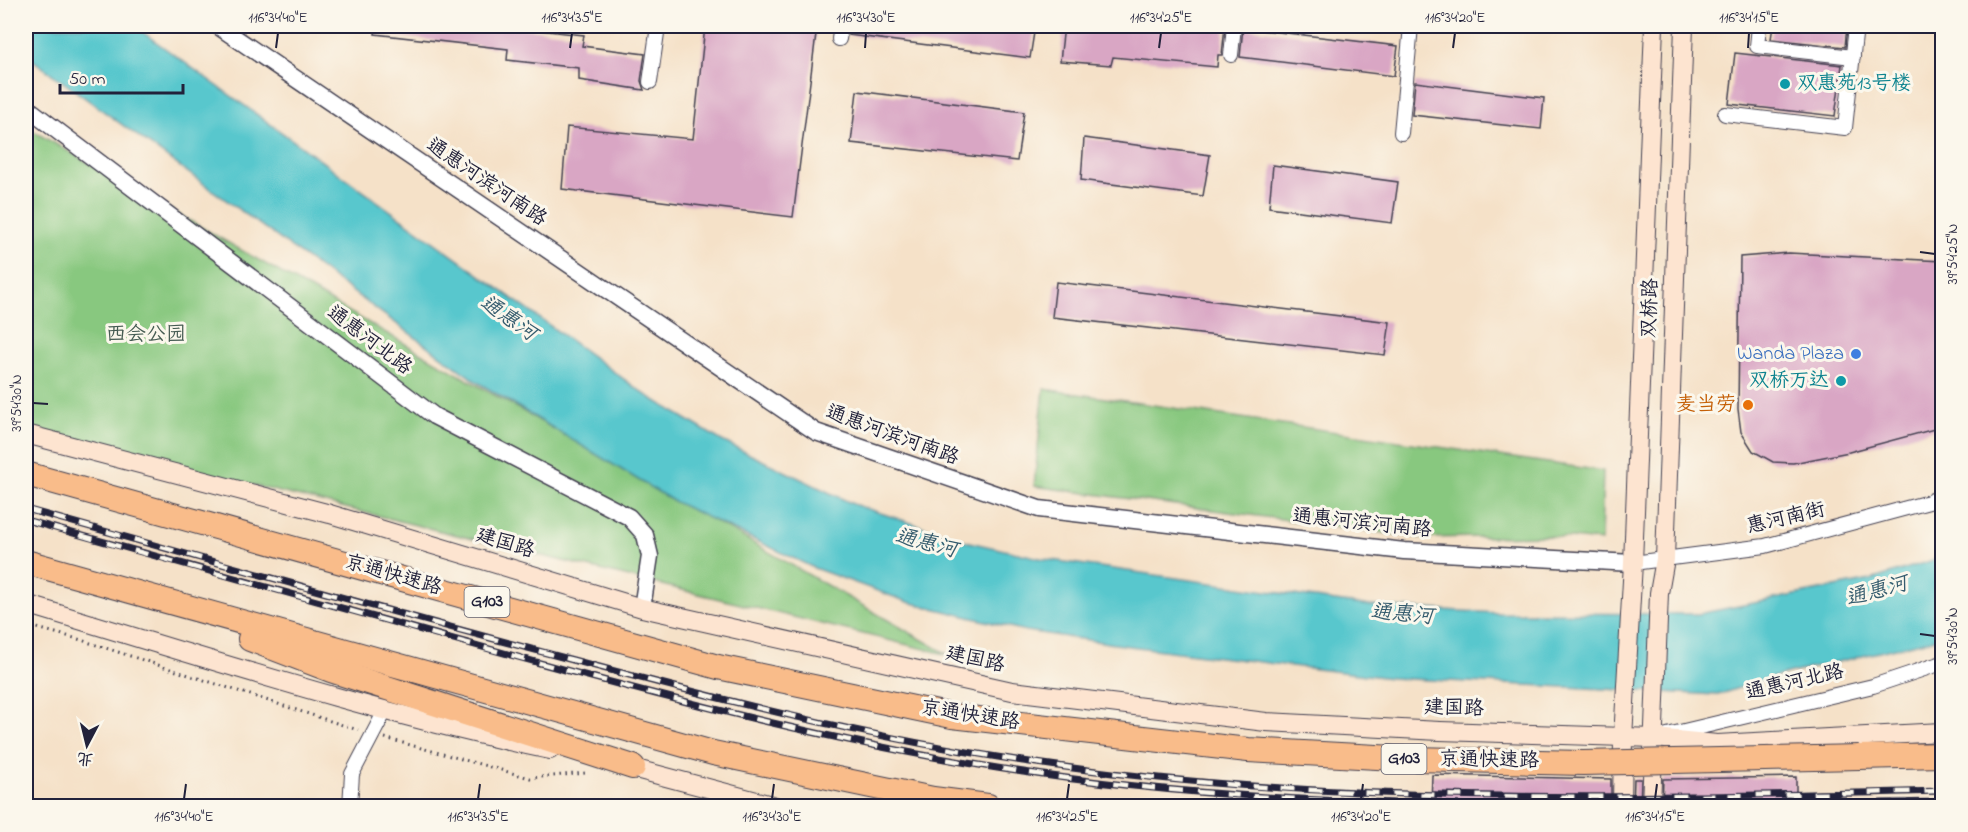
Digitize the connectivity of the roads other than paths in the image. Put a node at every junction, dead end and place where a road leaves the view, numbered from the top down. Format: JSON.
{"nodes":[{"id":1,"x":218,"y":26,"type":"edge"},
{"id":2,"x":658,"y":26,"type":"edge"},
{"id":3,"x":1234,"y":26,"type":"edge"},
{"id":4,"x":1411,"y":26,"type":"edge"},
{"id":5,"x":1654,"y":26,"type":"edge"},
{"id":6,"x":1684,"y":26,"type":"edge"},
{"id":7,"x":1759,"y":26,"type":"edge"},
{"id":8,"x":1856,"y":26,"type":"edge"},
{"id":9,"x":1230,"y":55,"type":"dead end"},
{"id":10,"x":1853,"y":57,"type":"junction"},
{"id":11,"x":650,"y":82,"type":"dead end"},
{"id":12,"x":26,"y":107,"type":"edge"},
{"id":13,"x":1725,"y":114,"type":"dead end"},
{"id":14,"x":1401,"y":133,"type":"dead end"},
{"id":15,"x":26,"y":434,"type":"edge"},
{"id":16,"x":26,"y":474,"type":"edge"},
{"id":17,"x":1942,"y":495,"type":"edge"},
{"id":18,"x":1665,"y":559,"type":"junction"},
{"id":19,"x":26,"y":562,"type":"edge"},
{"id":20,"x":1633,"y":563,"type":"junction"},
{"id":21,"x":110,"y":585,"type":"junction"},
{"id":22,"x":26,"y":604,"type":"edge"},
{"id":23,"x":642,"y":608,"type":"junction"},
{"id":24,"x":1942,"y":663,"type":"edge"},
{"id":25,"x":385,"y":711,"type":"junction"},
{"id":26,"x":1942,"y":732,"type":"edge"},
{"id":27,"x":1623,"y":738,"type":"junction"},
{"id":28,"x":1655,"y":738,"type":"junction"},
{"id":29,"x":1942,"y":755,"type":"edge"},
{"id":30,"x":633,"y":768,"type":"junction"},
{"id":31,"x":350,"y":807,"type":"edge"},
{"id":32,"x":775,"y":807,"type":"edge"},
{"id":33,"x":988,"y":807,"type":"edge"},
{"id":34,"x":1622,"y":807,"type":"edge"},
{"id":35,"x":1651,"y":807,"type":"edge"}],
"edges":[{"from":1,"to":20,"type":"street","name":"通惠河滨河南路"},
{"from":2,"to":11,"type":"street"},
{"from":3,"to":9,"type":"street"},
{"from":4,"to":14,"type":"street"},
{"from":5,"to":20,"type":"main road","name":"双桥路"},
{"from":6,"to":18,"type":"main road","name":"双桥路"},
{"from":7,"to":10,"type":"street"},
{"from":8,"to":10,"type":"street"},
{"from":10,"to":13,"type":"street"},
{"from":12,"to":23,"type":"street","name":"通惠河北路"},
{"from":15,"to":23,"type":"main road","name":"建国路"},
{"from":16,"to":29,"type":"highway","name":"京通快速路","number":"G103","bridge":true},
{"from":17,"to":18,"type":"street","name":"惠河南街"},
{"from":18,"to":20,"type":"street","name":"惠河南街"},
{"from":18,"to":28,"type":"main road","name":"双桥路"},
{"from":19,"to":21,"type":"highway"},
{"from":20,"to":27,"type":"main road","name":"双桥路"},
{"from":21,"to":30,"type":"highway"},
{"from":21,"to":33,"type":"highway"},
{"from":22,"to":25,"type":"main road"},
{"from":23,"to":27,"type":"main road","name":"建国路"},
{"from":24,"to":28,"type":"street","name":"通惠河北路"},
{"from":25,"to":30,"type":"main road"},
{"from":25,"to":31,"type":"street"},
{"from":26,"to":28,"type":"main road","name":"建国路"},
{"from":27,"to":28,"type":"main road","name":"建国路"},
{"from":27,"to":34,"type":"main road","name":"双桥路"},
{"from":28,"to":35,"type":"main road","name":"双桥路"},
{"from":30,"to":32,"type":"main road"}]}
